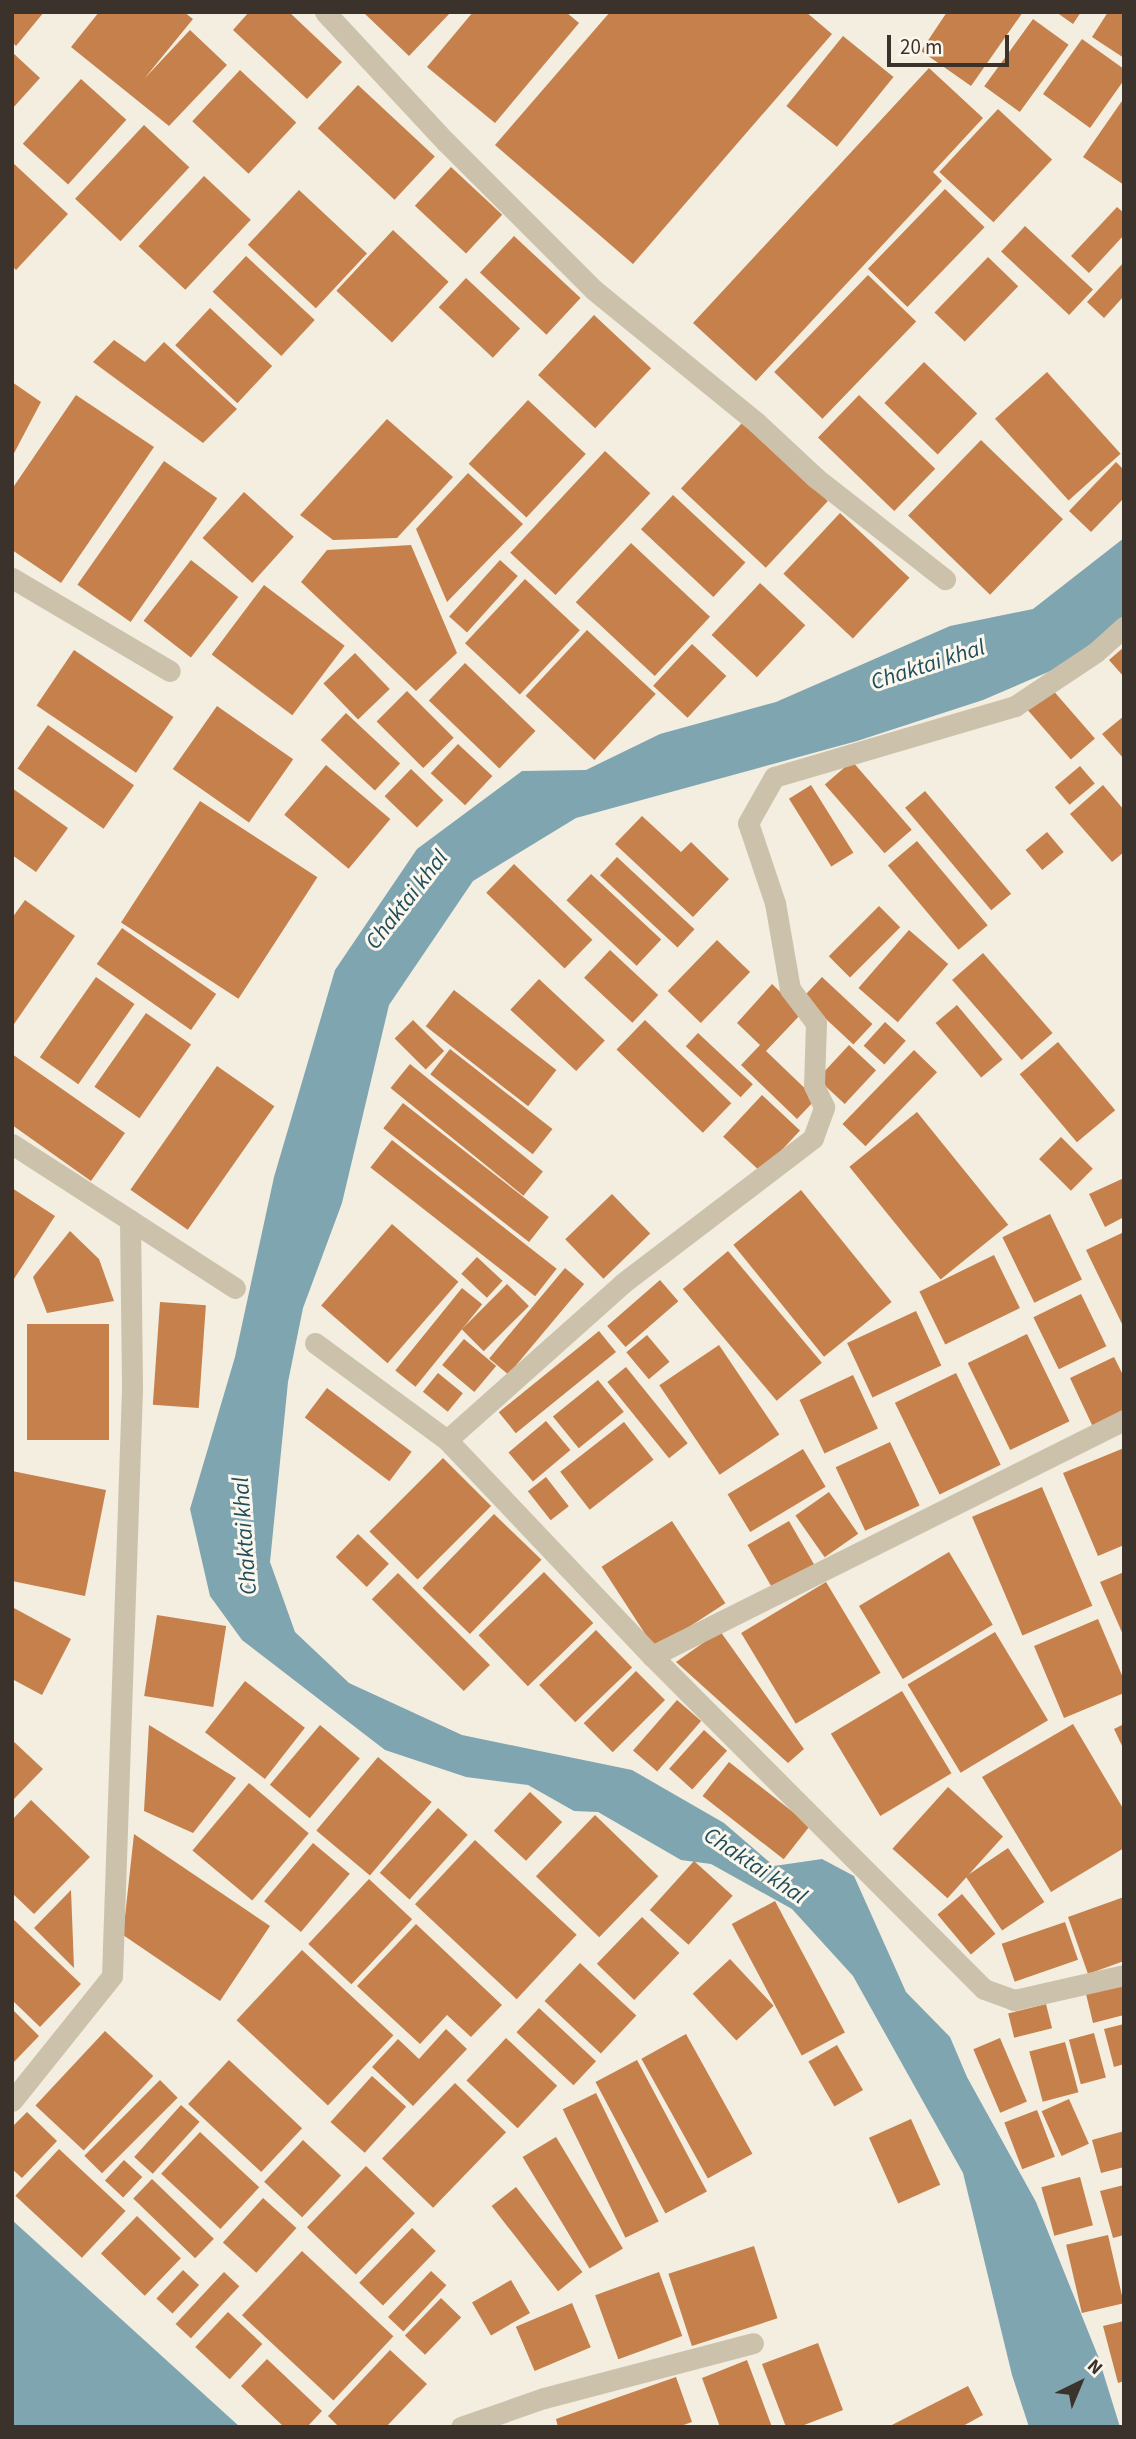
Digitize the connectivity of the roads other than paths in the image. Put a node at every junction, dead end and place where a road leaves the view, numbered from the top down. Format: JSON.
{"nodes":[{"id":1,"x":325,"y":12,"type":"edge"},
{"id":2,"x":12,"y":578,"type":"edge"},
{"id":3,"x":944,"y":579,"type":"dead end"},
{"id":4,"x":1124,"y":627,"type":"edge"},
{"id":5,"x":170,"y":671,"type":"dead end"},
{"id":6,"x":12,"y":1144,"type":"edge"},
{"id":7,"x":130,"y":1220,"type":"junction"},
{"id":8,"x":235,"y":1289,"type":"dead end"},
{"id":9,"x":315,"y":1343,"type":"dead end"},
{"id":10,"x":1124,"y":1420,"type":"edge"},
{"id":11,"x":447,"y":1440,"type":"junction"},
{"id":12,"x":652,"y":1656,"type":"junction"},
{"id":13,"x":1124,"y":1975,"type":"edge"},
{"id":14,"x":12,"y":2101,"type":"edge"},
{"id":15,"x":753,"y":2343,"type":"dead end"},
{"id":16,"x":461,"y":2427,"type":"edge"}],
"edges":[{"from":1,"to":3,"type":"street"},
{"from":2,"to":5,"type":"street"},
{"from":4,"to":11,"type":"street"},
{"from":6,"to":7,"type":"street"},
{"from":7,"to":8,"type":"street"},
{"from":7,"to":14,"type":"street"},
{"from":9,"to":11,"type":"street"},
{"from":10,"to":12,"type":"street"},
{"from":11,"to":12,"type":"street"},
{"from":12,"to":13,"type":"street"},
{"from":15,"to":16,"type":"street"}]}
